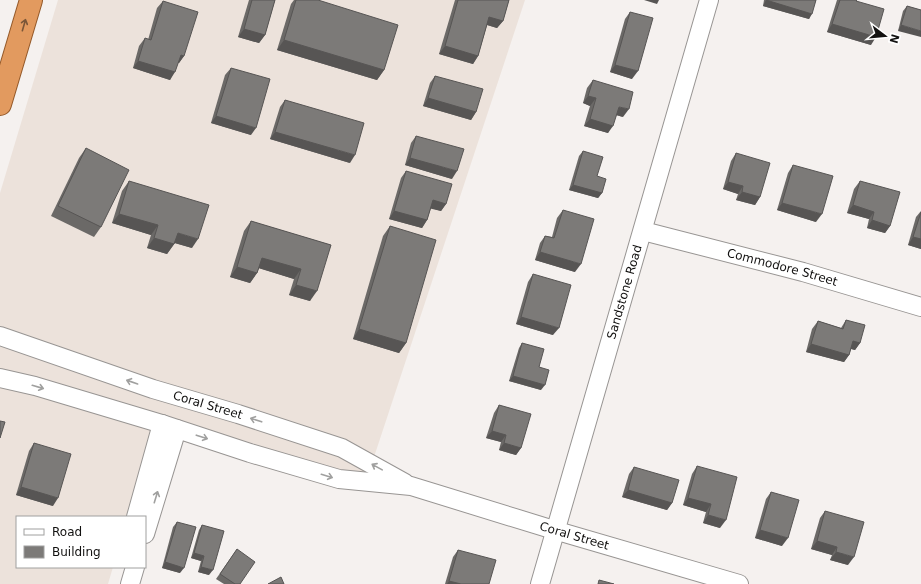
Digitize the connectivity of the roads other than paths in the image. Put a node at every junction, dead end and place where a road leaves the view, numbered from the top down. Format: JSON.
{"nodes":[{"id":1,"x":31,"y":0,"type":"edge"},
{"id":2,"x":709,"y":0,"type":"edge"},
{"id":3,"x":0,"y":104,"type":"edge"},
{"id":4,"x":643,"y":231,"type":"junction"},
{"id":5,"x":921,"y":306,"type":"edge"},
{"id":6,"x":0,"y":336,"type":"edge"},
{"id":7,"x":0,"y":378,"type":"edge"},
{"id":8,"x":170,"y":427,"type":"junction"},
{"id":9,"x":411,"y":486,"type":"junction"},
{"id":10,"x":136,"y":516,"type":"edge"},
{"id":11,"x":146,"y":530,"type":"edge"},
{"id":12,"x":554,"y":530,"type":"junction"},
{"id":13,"x":122,"y":568,"type":"edge"},
{"id":14,"x":135,"y":568,"type":"edge"},
{"id":15,"x":117,"y":584,"type":"edge"},
{"id":16,"x":130,"y":584,"type":"edge"},
{"id":17,"x":540,"y":584,"type":"edge"},
{"id":18,"x":739,"y":584,"type":"edge"}],
"edges":[{"from":3,"to":1,"type":"highway","one_way":true},
{"from":2,"to":4,"type":"street","name":"Sandstone Road"},
{"from":4,"to":5,"type":"street","name":"Commodore Street"},
{"from":4,"to":12,"type":"street","name":"Sandstone Road"},
{"from":9,"to":6,"type":"street","name":"Coral Street","one_way":true},
{"from":7,"to":8,"type":"street","name":"Coral Street","one_way":true},
{"from":8,"to":9,"type":"street","name":"Coral Street","one_way":true},
{"from":8,"to":10,"type":"street"},
{"from":11,"to":8,"type":"street","one_way":true},
{"from":9,"to":12,"type":"street","name":"Coral Street"},
{"from":12,"to":17,"type":"street","name":"Sandstone Road"},
{"from":12,"to":18,"type":"street","name":"Coral Street"},
{"from":13,"to":15,"type":"street"},
{"from":14,"to":16,"type":"street"}]}
